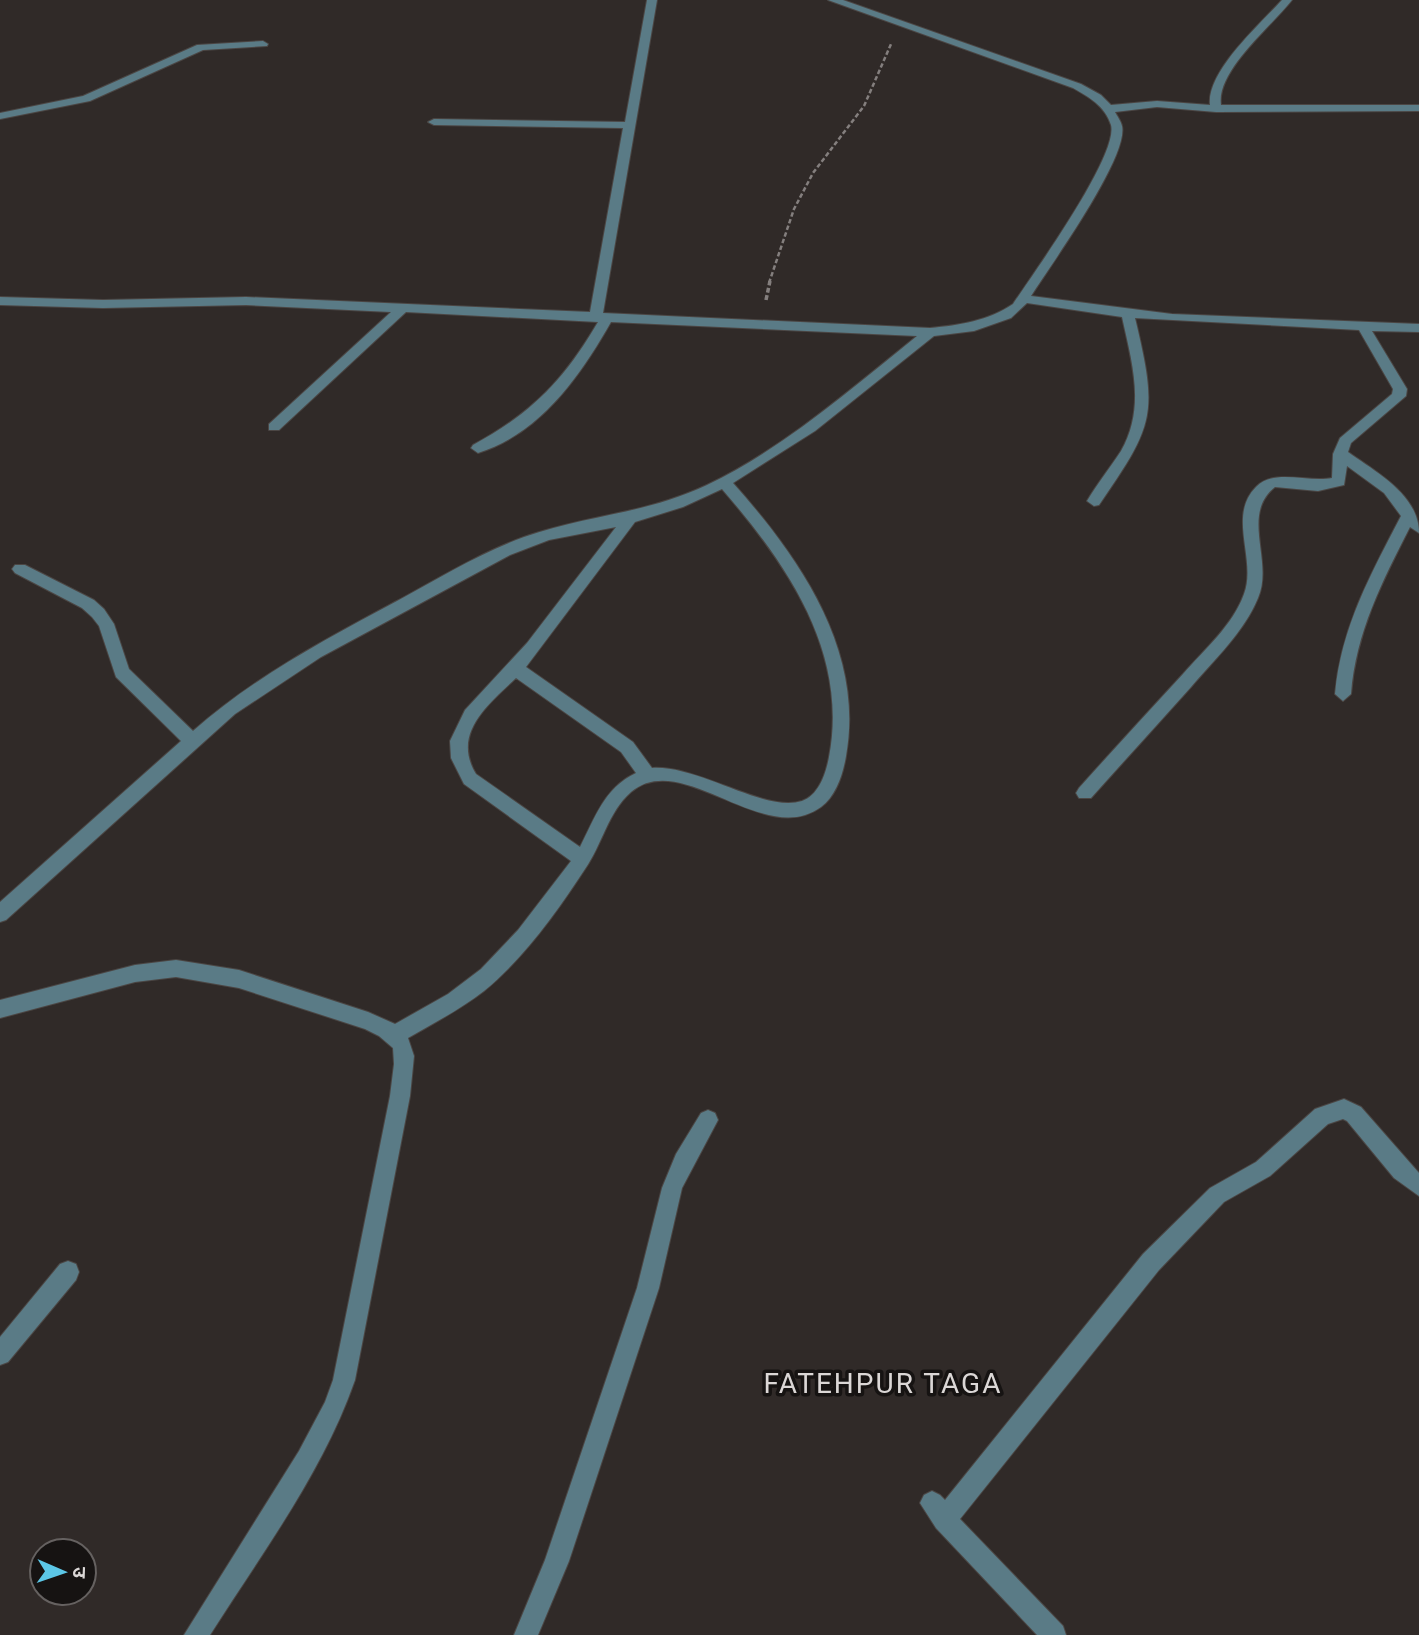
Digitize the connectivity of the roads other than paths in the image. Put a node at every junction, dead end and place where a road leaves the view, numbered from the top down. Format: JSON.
{"nodes":[{"id":1,"x":652,"y":0,"type":"edge"},
{"id":2,"x":833,"y":0,"type":"edge"},
{"id":3,"x":1287,"y":0,"type":"edge"},
{"id":4,"x":263,"y":44,"type":"dead end"},
{"id":5,"x":1108,"y":108,"type":"junction"},
{"id":6,"x":1419,"y":108,"type":"edge"},
{"id":7,"x":1216,"y":109,"type":"junction"},
{"id":8,"x":4,"y":112,"type":"edge"},
{"id":9,"x":434,"y":122,"type":"dead end"},
{"id":10,"x":629,"y":125,"type":"junction"},
{"id":11,"x":1026,"y":299,"type":"junction"},
{"id":12,"x":0,"y":301,"type":"edge"},
{"id":13,"x":402,"y":309,"type":"junction"},
{"id":14,"x":1127,"y":313,"type":"junction"},
{"id":15,"x":601,"y":319,"type":"junction"},
{"id":16,"x":1363,"y":326,"type":"junction"},
{"id":17,"x":1419,"y":328,"type":"edge"},
{"id":18,"x":930,"y":332,"type":"junction"},
{"id":19,"x":274,"y":428,"type":"dead end"},
{"id":20,"x":478,"y":449,"type":"dead end"},
{"id":21,"x":1340,"y":454,"type":"junction"},
{"id":22,"x":723,"y":481,"type":"junction"},
{"id":23,"x":1094,"y":501,"type":"dead end"},
{"id":24,"x":628,"y":521,"type":"junction"},
{"id":25,"x":1414,"y":522,"type":"edge"},
{"id":26,"x":20,"y":569,"type":"dead end"},
{"id":27,"x":515,"y":668,"type":"junction"},
{"id":28,"x":1343,"y":694,"type":"dead end"},
{"id":29,"x":191,"y":740,"type":"junction"},
{"id":30,"x":648,"y":776,"type":"junction"},
{"id":31,"x":1085,"y":793,"type":"dead end"},
{"id":32,"x":582,"y":859,"type":"junction"},
{"id":33,"x":0,"y":914,"type":"edge"},
{"id":34,"x":0,"y":1009,"type":"edge"},
{"id":35,"x":395,"y":1035,"type":"junction"},
{"id":36,"x":708,"y":1120,"type":"dead end"},
{"id":37,"x":1419,"y":1186,"type":"edge"},
{"id":38,"x":68,"y":1272,"type":"dead end"},
{"id":39,"x":0,"y":1354,"type":"edge"},
{"id":40,"x":196,"y":1635,"type":"edge"},
{"id":41,"x":526,"y":1635,"type":"edge"},
{"id":42,"x":1054,"y":1635,"type":"edge"}],
"edges":[{"from":1,"to":10,"type":"street"},
{"from":2,"to":5,"type":"street"},
{"from":3,"to":7,"type":"street"},
{"from":4,"to":8,"type":"street"},
{"from":5,"to":7,"type":"street"},
{"from":5,"to":11,"type":"street"},
{"from":6,"to":7,"type":"street"},
{"from":9,"to":10,"type":"street"},
{"from":10,"to":15,"type":"street"},
{"from":11,"to":14,"type":"street"},
{"from":11,"to":18,"type":"street"},
{"from":12,"to":13,"type":"street"},
{"from":13,"to":15,"type":"street"},
{"from":13,"to":19,"type":"street"},
{"from":14,"to":16,"type":"street"},
{"from":14,"to":23,"type":"street"},
{"from":15,"to":18,"type":"street"},
{"from":15,"to":20,"type":"street"},
{"from":16,"to":17,"type":"street"},
{"from":16,"to":21,"type":"street"},
{"from":18,"to":22,"type":"street"},
{"from":21,"to":25,"type":"street"},
{"from":21,"to":31,"type":"street"},
{"from":22,"to":24,"type":"street"},
{"from":22,"to":30,"type":"street"},
{"from":24,"to":27,"type":"street"},
{"from":24,"to":29,"type":"street"},
{"from":25,"to":28,"type":"street"},
{"from":26,"to":29,"type":"street"},
{"from":27,"to":30,"type":"street"},
{"from":27,"to":32,"type":"street"},
{"from":29,"to":33,"type":"street"},
{"from":30,"to":32,"type":"street"},
{"from":32,"to":35,"type":"street"},
{"from":34,"to":35,"type":"street"},
{"from":35,"to":40,"type":"street"},
{"from":36,"to":41,"type":"street"},
{"from":37,"to":42,"type":"street"},
{"from":38,"to":39,"type":"street"}]}
